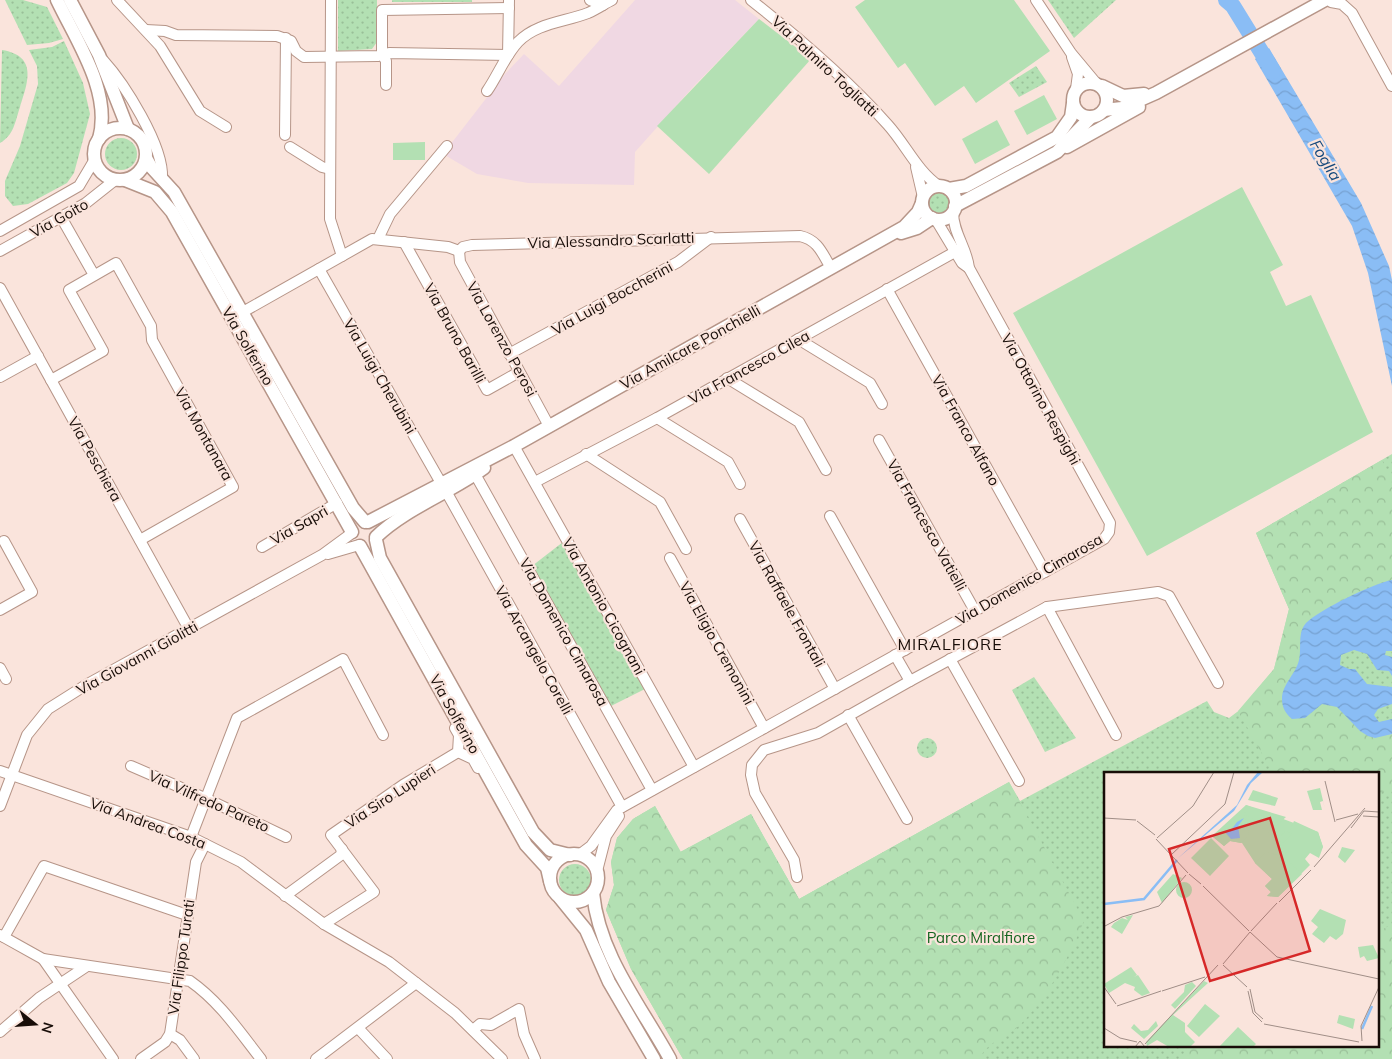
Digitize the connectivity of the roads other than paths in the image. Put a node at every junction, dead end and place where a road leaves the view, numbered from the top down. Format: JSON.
{"nodes":[{"id":1,"x":57,"y":0,"type":"edge"},
{"id":2,"x":70,"y":0,"type":"edge"},
{"id":3,"x":132,"y":0,"type":"edge"},
{"id":4,"x":330,"y":0,"type":"edge"},
{"id":5,"x":590,"y":0,"type":"edge"},
{"id":6,"x":750,"y":0,"type":"edge"},
{"id":7,"x":1036,"y":0,"type":"edge"},
{"id":8,"x":1328,"y":1,"type":"edge"},
{"id":9,"x":608,"y":2,"type":"edge"},
{"id":10,"x":120,"y":4,"type":"edge"},
{"id":11,"x":509,"y":4,"type":"edge"},
{"id":12,"x":508,"y":21,"type":"junction"},
{"id":13,"x":146,"y":30,"type":"junction"},
{"id":14,"x":176,"y":35,"type":"junction"},
{"id":15,"x":286,"y":38,"type":"junction"},
{"id":16,"x":156,"y":41,"type":"junction"},
{"id":17,"x":519,"y":41,"type":"junction"},
{"id":18,"x":382,"y":54,"type":"junction"},
{"id":19,"x":1071,"y":54,"type":"junction"},
{"id":20,"x":508,"y":55,"type":"junction"},
{"id":21,"x":99,"y":56,"type":"junction"},
{"id":22,"x":330,"y":57,"type":"junction"},
{"id":23,"x":386,"y":85,"type":"dead end"},
{"id":24,"x":1099,"y":85,"type":"junction"},
{"id":25,"x":1392,"y":86,"type":"edge"},
{"id":26,"x":1076,"y":89,"type":"junction"},
{"id":27,"x":487,"y":91,"type":"dead end"},
{"id":28,"x":1156,"y":93,"type":"junction"},
{"id":29,"x":1073,"y":103,"type":"junction"},
{"id":30,"x":1104,"y":110,"type":"junction"},
{"id":31,"x":1091,"y":117,"type":"junction"},
{"id":32,"x":226,"y":127,"type":"dead end"},
{"id":33,"x":128,"y":129,"type":"junction"},
{"id":34,"x":285,"y":135,"type":"dead end"},
{"id":35,"x":99,"y":140,"type":"junction"},
{"id":36,"x":446,"y":146,"type":"dead end"},
{"id":37,"x":290,"y":147,"type":"dead end"},
{"id":38,"x":1057,"y":152,"type":"junction"},
{"id":39,"x":146,"y":158,"type":"junction"},
{"id":40,"x":95,"y":159,"type":"junction"},
{"id":41,"x":913,"y":159,"type":"junction"},
{"id":42,"x":330,"y":169,"type":"junction"},
{"id":43,"x":162,"y":178,"type":"junction"},
{"id":44,"x":120,"y":180,"type":"junction"},
{"id":45,"x":944,"y":187,"type":"junction"},
{"id":46,"x":922,"y":200,"type":"junction"},
{"id":47,"x":954,"y":209,"type":"junction"},
{"id":48,"x":61,"y":217,"type":"junction"},
{"id":49,"x":934,"y":219,"type":"junction"},
{"id":50,"x":0,"y":231,"type":"edge"},
{"id":51,"x":711,"y":237,"type":"junction"},
{"id":52,"x":378,"y":239,"type":"junction"},
{"id":53,"x":404,"y":242,"type":"junction"},
{"id":54,"x":866,"y":248,"type":"junction"},
{"id":55,"x":958,"y":250,"type":"junction"},
{"id":56,"x":0,"y":251,"type":"edge"},
{"id":57,"x":459,"y":251,"type":"junction"},
{"id":58,"x":342,"y":256,"type":"junction"},
{"id":59,"x":831,"y":268,"type":"junction"},
{"id":60,"x":320,"y":269,"type":"junction"},
{"id":61,"x":94,"y":275,"type":"junction"},
{"id":62,"x":887,"y":289,"type":"junction"},
{"id":63,"x":2,"y":295,"type":"edge"},
{"id":64,"x":242,"y":312,"type":"junction"},
{"id":65,"x":798,"y":339,"type":"junction"},
{"id":66,"x":509,"y":354,"type":"junction"},
{"id":67,"x":38,"y":356,"type":"junction"},
{"id":68,"x":520,"y":372,"type":"junction"},
{"id":69,"x":0,"y":377,"type":"edge"},
{"id":70,"x":727,"y":378,"type":"junction"},
{"id":71,"x":52,"y":380,"type":"junction"},
{"id":72,"x":882,"y":404,"type":"dead end"},
{"id":73,"x":657,"y":418,"type":"junction"},
{"id":74,"x":549,"y":426,"type":"junction"},
{"id":75,"x":879,"y":440,"type":"dead end"},
{"id":76,"x":514,"y":446,"type":"junction"},
{"id":77,"x":586,"y":454,"type":"junction"},
{"id":78,"x":826,"y":470,"type":"dead end"},
{"id":79,"x":475,"y":474,"type":"junction"},
{"id":80,"x":534,"y":482,"type":"junction"},
{"id":81,"x":740,"y":484,"type":"dead end"},
{"id":82,"x":444,"y":488,"type":"junction"},
{"id":83,"x":337,"y":503,"type":"junction"},
{"id":84,"x":830,"y":516,"type":"dead end"},
{"id":85,"x":740,"y":519,"type":"dead end"},
{"id":86,"x":366,"y":522,"type":"junction"},
{"id":87,"x":352,"y":532,"type":"junction"},
{"id":88,"x":1109,"y":532,"type":"joint"},
{"id":89,"x":376,"y":538,"type":"junction"},
{"id":90,"x":140,"y":540,"type":"junction"},
{"id":91,"x":4,"y":541,"type":"dead end"},
{"id":92,"x":359,"y":546,"type":"junction"},
{"id":93,"x":262,"y":547,"type":"dead end"},
{"id":94,"x":686,"y":549,"type":"dead end"},
{"id":95,"x":322,"y":556,"type":"junction"},
{"id":96,"x":670,"y":558,"type":"dead end"},
{"id":97,"x":1045,"y":572,"type":"junction"},
{"id":98,"x":1047,"y":607,"type":"junction"},
{"id":99,"x":0,"y":610,"type":"edge"},
{"id":100,"x":975,"y":611,"type":"junction"},
{"id":101,"x":189,"y":629,"type":"junction"},
{"id":102,"x":905,"y":650,"type":"junction"},
{"id":103,"x":895,"y":655,"type":"junction"},
{"id":104,"x":950,"y":659,"type":"junction"},
{"id":105,"x":0,"y":668,"type":"edge"},
{"id":106,"x":6,"y":680,"type":"dead end"},
{"id":107,"x":910,"y":681,"type":"junction"},
{"id":108,"x":438,"y":683,"type":"junction"},
{"id":109,"x":1218,"y":683,"type":"dead end"},
{"id":110,"x":834,"y":688,"type":"junction"},
{"id":111,"x":848,"y":715,"type":"junction"},
{"id":112,"x":764,"y":728,"type":"junction"},
{"id":113,"x":383,"y":735,"type":"dead end"},
{"id":114,"x":1116,"y":735,"type":"dead end"},
{"id":115,"x":454,"y":755,"type":"junction"},
{"id":116,"x":131,"y":766,"type":"dead end"},
{"id":117,"x":694,"y":767,"type":"junction"},
{"id":118,"x":0,"y":771,"type":"edge"},
{"id":119,"x":11,"y":775,"type":"junction"},
{"id":120,"x":1019,"y":781,"type":"dead end"},
{"id":121,"x":652,"y":790,"type":"junction"},
{"id":122,"x":207,"y":799,"type":"junction"},
{"id":123,"x":0,"y":806,"type":"edge"},
{"id":124,"x":624,"y":806,"type":"junction"},
{"id":125,"x":508,"y":812,"type":"junction"},
{"id":126,"x":907,"y":819,"type":"dead end"},
{"id":127,"x":191,"y":837,"type":"junction"},
{"id":128,"x":286,"y":837,"type":"dead end"},
{"id":129,"x":205,"y":844,"type":"junction"},
{"id":130,"x":342,"y":849,"type":"junction"},
{"id":131,"x":574,"y":855,"type":"junction"},
{"id":132,"x":597,"y":871,"type":"junction"},
{"id":133,"x":797,"y":877,"type":"dead end"},
{"id":134,"x":550,"y":881,"type":"junction"},
{"id":135,"x":593,"y":893,"type":"junction"},
{"id":136,"x":285,"y":896,"type":"junction"},
{"id":137,"x":560,"y":898,"type":"junction"},
{"id":138,"x":187,"y":915,"type":"junction"},
{"id":139,"x":324,"y":924,"type":"junction"},
{"id":140,"x":2,"y":936,"type":"edge"},
{"id":141,"x":43,"y":959,"type":"junction"},
{"id":142,"x":87,"y":966,"type":"junction"},
{"id":143,"x":179,"y":980,"type":"junction"},
{"id":144,"x":60,"y":983,"type":"junction"},
{"id":145,"x":416,"y":984,"type":"junction"},
{"id":146,"x":359,"y":1028,"type":"junction"},
{"id":147,"x":473,"y":1030,"type":"junction"},
{"id":148,"x":0,"y":1032,"type":"edge"},
{"id":149,"x":170,"y":1034,"type":"junction"},
{"id":150,"x":112,"y":1059,"type":"edge"},
{"id":151,"x":141,"y":1059,"type":"edge"},
{"id":152,"x":194,"y":1059,"type":"edge"},
{"id":153,"x":261,"y":1059,"type":"edge"},
{"id":154,"x":316,"y":1059,"type":"edge"},
{"id":155,"x":387,"y":1059,"type":"edge"},
{"id":156,"x":502,"y":1059,"type":"edge"},
{"id":157,"x":535,"y":1059,"type":"edge"},
{"id":158,"x":654,"y":1059,"type":"edge"},
{"id":159,"x":670,"y":1059,"type":"edge"}],
"edges":[{"from":1,"to":35,"type":"main road"},
{"from":2,"to":21,"type":"main road","name":"Via Solferino"},
{"from":3,"to":10,"type":"street"},
{"from":4,"to":22,"type":"street"},
{"from":5,"to":9,"type":"street"},
{"from":6,"to":41,"type":"street","name":"Via Palmiro Togliatti"},
{"from":7,"to":19,"type":"street"},
{"from":8,"to":25,"type":"street"},
{"from":8,"to":28,"type":"main road","name":"Via Amilcare Ponchielli"},
{"from":9,"to":17,"type":"street"},
{"from":10,"to":13,"type":"street"},
{"from":11,"to":12,"type":"street"},
{"from":11,"to":18,"type":"street"},
{"from":12,"to":17,"type":"street"},
{"from":12,"to":20,"type":"street"},
{"from":13,"to":14,"type":"street"},
{"from":13,"to":16,"type":"street"},
{"from":14,"to":15,"type":"street"},
{"from":14,"to":16,"type":"street"},
{"from":15,"to":22,"type":"street"},
{"from":15,"to":34,"type":"street"},
{"from":16,"to":32,"type":"street"},
{"from":17,"to":20,"type":"street"},
{"from":18,"to":20,"type":"street"},
{"from":18,"to":22,"type":"street"},
{"from":18,"to":23,"type":"street"},
{"from":19,"to":24,"type":"street"},
{"from":19,"to":26,"type":"street"},
{"from":20,"to":27,"type":"street"},
{"from":21,"to":33,"type":"main road","name":"Via Solferino"},
{"from":21,"to":43,"type":"street","name":"Via Solferino"},
{"from":22,"to":42,"type":"street"},
{"from":24,"to":26,"type":"main road"},
{"from":24,"to":28,"type":"main road","name":"Via Amilcare Ponchielli"},
{"from":24,"to":30,"type":"main road"},
{"from":26,"to":29,"type":"main road","name":"Via Amilcare Ponchielli"},
{"from":28,"to":30,"type":"main road","name":"Via Amilcare Ponchielli"},
{"from":28,"to":38,"type":"main road"},
{"from":29,"to":31,"type":"main road"},
{"from":29,"to":45,"type":"main road","name":"Via Amilcare Ponchielli"},
{"from":30,"to":31,"type":"main road","name":"Via Amilcare Ponchielli"},
{"from":31,"to":38,"type":"main road","name":"Via Amilcare Ponchielli"},
{"from":33,"to":35,"type":"main road"},
{"from":33,"to":39,"type":"main road","name":"Via Solferino"},
{"from":35,"to":40,"type":"main road"},
{"from":36,"to":52,"type":"street"},
{"from":37,"to":42,"type":"street"},
{"from":38,"to":47,"type":"main road","name":"Via Amilcare Ponchielli"},
{"from":39,"to":43,"type":"main road","name":"Via Solferino"},
{"from":39,"to":44,"type":"main road"},
{"from":40,"to":44,"type":"main road","name":"Via Solferino"},
{"from":40,"to":50,"type":"street","name":"Via Goito"},
{"from":41,"to":45,"type":"street","name":"Via Palmiro Togliatti"},
{"from":41,"to":46,"type":"street","name":"Via Palmiro Togliatti"},
{"from":42,"to":58,"type":"street"},
{"from":43,"to":64,"type":"main road","name":"Via Solferino"},
{"from":44,"to":48,"type":"street","name":"Via Goito"},
{"from":44,"to":83,"type":"main road","name":"Via Solferino"},
{"from":45,"to":46,"type":"main road","name":"Via Amilcare Ponchielli"},
{"from":45,"to":47,"type":"main road"},
{"from":46,"to":49,"type":"main road"},
{"from":46,"to":54,"type":"main road","name":"Via Amilcare Ponchielli"},
{"from":47,"to":49,"type":"main road","name":"Via Amilcare Ponchielli"},
{"from":47,"to":55,"type":"street","name":"Via Ottorino Respighi"},
{"from":48,"to":56,"type":"street","name":"Via Goito"},
{"from":48,"to":61,"type":"street"},
{"from":49,"to":54,"type":"main road","name":"Via Amilcare Ponchielli"},
{"from":49,"to":55,"type":"street","name":"Via Ottorino Respighi"},
{"from":51,"to":57,"type":"street","name":"Via Alessandro Scarlatti"},
{"from":51,"to":59,"type":"street","name":"Via Alessandro Scarlatti"},
{"from":51,"to":66,"type":"street","name":"Via Luigi Boccherini"},
{"from":52,"to":53,"type":"street","name":"Via Alessandro Scarlatti"},
{"from":52,"to":58,"type":"street"},
{"from":53,"to":57,"type":"street","name":"Via Alessandro Scarlatti"},
{"from":53,"to":68,"type":"street","name":"Via Bruno Barilli"},
{"from":54,"to":59,"type":"main road","name":"Via Amilcare Ponchielli"},
{"from":55,"to":62,"type":"street","name":"Via Francesco Cilea"},
{"from":55,"to":88,"type":"street","name":"Via Ottorino Respighi"},
{"from":57,"to":66,"type":"street","name":"Via Lorenzo Perosi"},
{"from":58,"to":60,"type":"street"},
{"from":59,"to":74,"type":"main road","name":"Via Amilcare Ponchielli"},
{"from":60,"to":64,"type":"street"},
{"from":60,"to":82,"type":"street","name":"Via Luigi Cherubini"},
{"from":61,"to":71,"type":"street"},
{"from":61,"to":90,"type":"street","name":"Via Montanara"},
{"from":62,"to":65,"type":"street","name":"Via Francesco Cilea"},
{"from":62,"to":97,"type":"street","name":"Via Franco Alfano"},
{"from":63,"to":67,"type":"street","name":"Via Peschiera"},
{"from":64,"to":86,"type":"main road","name":"Via Solferino"},
{"from":65,"to":70,"type":"street","name":"Via Francesco Cilea"},
{"from":65,"to":72,"type":"street"},
{"from":66,"to":68,"type":"street","name":"Via Lorenzo Perosi"},
{"from":67,"to":69,"type":"street"},
{"from":67,"to":71,"type":"street","name":"Via Peschiera"},
{"from":68,"to":74,"type":"street","name":"Via Lorenzo Perosi"},
{"from":70,"to":73,"type":"street","name":"Via Francesco Cilea"},
{"from":70,"to":78,"type":"street"},
{"from":71,"to":90,"type":"street","name":"Via Peschiera"},
{"from":73,"to":77,"type":"street","name":"Via Francesco Cilea"},
{"from":73,"to":81,"type":"street"},
{"from":74,"to":76,"type":"main road","name":"Via Amilcare Ponchielli"},
{"from":75,"to":100,"type":"street","name":"Via Francesco Vatielli"},
{"from":76,"to":79,"type":"main road","name":"Via Amilcare Ponchielli"},
{"from":76,"to":80,"type":"street","name":"Via Antonio Cicognani"},
{"from":76,"to":82,"type":"main road","name":"Via Amilcare Ponchielli"},
{"from":77,"to":80,"type":"street","name":"Via Francesco Cilea"},
{"from":77,"to":94,"type":"street"},
{"from":79,"to":82,"type":"main road","name":"Via Amilcare Ponchielli"},
{"from":79,"to":121,"type":"street","name":"Via Domenico Cimarosa"},
{"from":80,"to":117,"type":"street","name":"Via Antonio Cicognani"},
{"from":82,"to":86,"type":"main road","name":"Via Amilcare Ponchielli"},
{"from":82,"to":89,"type":"main road","name":"Via Amilcare Ponchielli"},
{"from":82,"to":124,"type":"street","name":"Via Arcangelo Corelli"},
{"from":83,"to":87,"type":"main road","name":"Via Solferino"},
{"from":83,"to":93,"type":"street","name":"Via Sapri"},
{"from":84,"to":102,"type":"street"},
{"from":85,"to":110,"type":"street","name":"Via Raffaele Frontali"},
{"from":86,"to":87,"type":"main road"},
{"from":86,"to":89,"type":"main road","name":"Via Solferino"},
{"from":87,"to":92,"type":"main road","name":"Via Solferino"},
{"from":87,"to":95,"type":"street","name":"Via Giovanni Giolitti"},
{"from":88,"to":97,"type":"street","name":"Via Domenico Cimarosa"},
{"from":89,"to":92,"type":"main road"},
{"from":89,"to":131,"type":"main road","name":"Via Solferino"},
{"from":90,"to":101,"type":"street","name":"Via Peschiera"},
{"from":91,"to":99,"type":"street"},
{"from":92,"to":95,"type":"street","name":"Via Giovanni Giolitti"},
{"from":92,"to":108,"type":"main road","name":"Via Solferino"},
{"from":95,"to":101,"type":"street","name":"Via Giovanni Giolitti"},
{"from":96,"to":112,"type":"street","name":"Via Eligio Cremonini"},
{"from":97,"to":100,"type":"street","name":"Via Domenico Cimarosa"},
{"from":98,"to":104,"type":"street","name":"Via Domenico Cimarosa"},
{"from":98,"to":109,"type":"street","name":"Via Domenico Cimarosa"},
{"from":98,"to":114,"type":"street"},
{"from":100,"to":102,"type":"street","name":"Via Domenico Cimarosa"},
{"from":101,"to":119,"type":"street","name":"Via Giovanni Giolitti"},
{"from":102,"to":103,"type":"street","name":"Via Domenico Cimarosa"},
{"from":103,"to":107,"type":"street"},
{"from":103,"to":110,"type":"street","name":"Via Domenico Cimarosa"},
{"from":104,"to":107,"type":"street","name":"Via Domenico Cimarosa"},
{"from":104,"to":120,"type":"street"},
{"from":105,"to":106,"type":"street"},
{"from":107,"to":111,"type":"street","name":"Via Domenico Cimarosa"},
{"from":108,"to":115,"type":"street"},
{"from":108,"to":125,"type":"main road","name":"Via Solferino"},
{"from":110,"to":112,"type":"street","name":"Via Domenico Cimarosa"},
{"from":111,"to":126,"type":"street"},
{"from":111,"to":133,"type":"street","name":"Via Domenico Cimarosa"},
{"from":112,"to":117,"type":"street","name":"Via Domenico Cimarosa"},
{"from":113,"to":122,"type":"street"},
{"from":115,"to":125,"type":"street"},
{"from":115,"to":130,"type":"street","name":"Via Siro Lupieri"},
{"from":116,"to":122,"type":"street","name":"Via Vilfredo Pareto"},
{"from":117,"to":121,"type":"street","name":"Via Domenico Cimarosa"},
{"from":118,"to":119,"type":"street","name":"Via Andrea Costa"},
{"from":119,"to":123,"type":"street","name":"Via Giovanni Giolitti"},
{"from":119,"to":127,"type":"street","name":"Via Andrea Costa"},
{"from":121,"to":124,"type":"street","name":"Via Domenico Cimarosa"},
{"from":122,"to":127,"type":"street"},
{"from":122,"to":128,"type":"street","name":"Via Vilfredo Pareto"},
{"from":124,"to":131,"type":"street","name":"Via Domenico Cimarosa"},
{"from":124,"to":132,"type":"street","name":"Via Domenico Cimarosa"},
{"from":125,"to":134,"type":"main road","name":"Via Solferino"},
{"from":127,"to":129,"type":"street","name":"Via Andrea Costa"},
{"from":129,"to":136,"type":"street","name":"Via Andrea Costa"},
{"from":129,"to":138,"type":"street","name":"Via Filippo Turati"},
{"from":130,"to":136,"type":"street"},
{"from":130,"to":139,"type":"street","name":"Via Siro Lupieri"},
{"from":131,"to":132,"type":"main road","name":"Via Solferino"},
{"from":131,"to":134,"type":"main road"},
{"from":132,"to":135,"type":"main road"},
{"from":134,"to":137,"type":"main road","name":"Via Solferino"},
{"from":135,"to":137,"type":"main road"},
{"from":135,"to":159,"type":"main road"},
{"from":136,"to":139,"type":"street","name":"Via Andrea Costa"},
{"from":137,"to":158,"type":"main road","name":"Via Solferino"},
{"from":138,"to":140,"type":"street"},
{"from":138,"to":143,"type":"street","name":"Via Filippo Turati"},
{"from":139,"to":145,"type":"street","name":"Via Andrea Costa"},
{"from":140,"to":141,"type":"street"},
{"from":141,"to":142,"type":"street"},
{"from":141,"to":144,"type":"street"},
{"from":142,"to":143,"type":"street"},
{"from":142,"to":144,"type":"street"},
{"from":143,"to":149,"type":"street","name":"Via Filippo Turati"},
{"from":143,"to":153,"type":"street"},
{"from":144,"to":148,"type":"street"},
{"from":144,"to":150,"type":"street"},
{"from":145,"to":146,"type":"street"},
{"from":145,"to":147,"type":"street","name":"Via Andrea Costa"},
{"from":146,"to":154,"type":"street"},
{"from":146,"to":155,"type":"street"},
{"from":147,"to":156,"type":"street","name":"Via Andrea Costa"},
{"from":147,"to":157,"type":"street"},
{"from":149,"to":151,"type":"street","name":"Via Filippo Turati"},
{"from":149,"to":152,"type":"street"}]}
